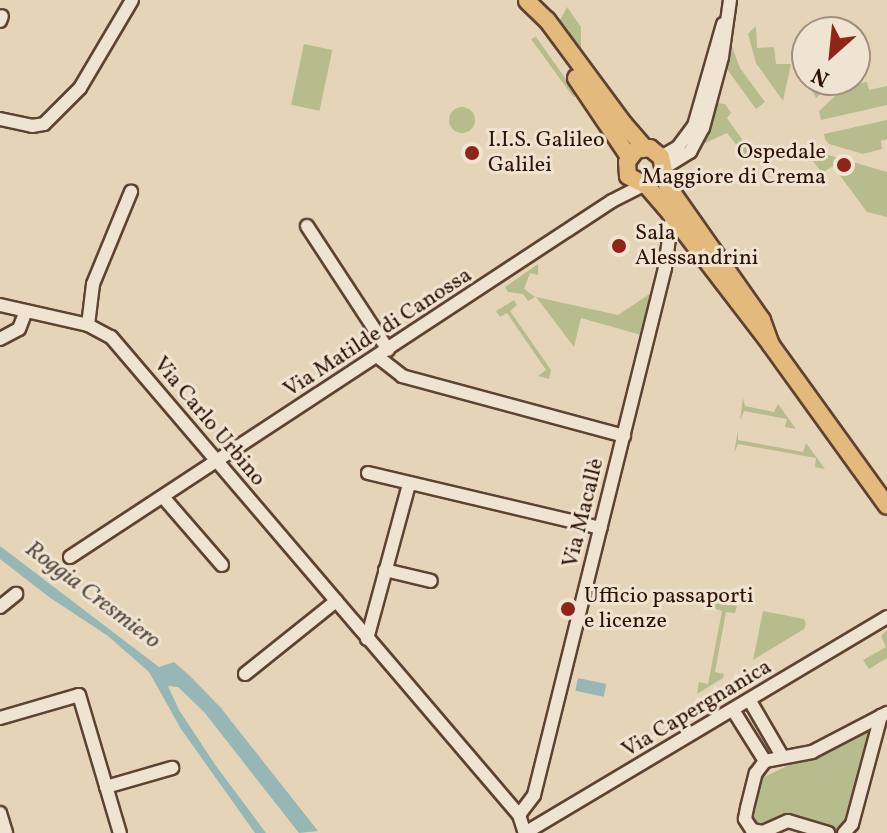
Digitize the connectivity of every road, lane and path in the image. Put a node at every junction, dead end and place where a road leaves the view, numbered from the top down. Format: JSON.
{"nodes":[{"id":1,"x":132,"y":0,"type":"edge"},
{"id":2,"x":526,"y":0,"type":"edge"},
{"id":3,"x":730,"y":0,"type":"edge"},
{"id":4,"x":0,"y":119,"type":"edge"},
{"id":5,"x":645,"y":148,"type":"junction"},
{"id":6,"x":629,"y":157,"type":"junction"},
{"id":7,"x":663,"y":166,"type":"junction"},
{"id":8,"x":639,"y":182,"type":"junction"},
{"id":9,"x":131,"y":192,"type":"dead end"},
{"id":10,"x":672,"y":216,"type":"junction"},
{"id":11,"x":307,"y":226,"type":"dead end"},
{"id":12,"x":0,"y":305,"type":"edge"},
{"id":13,"x":26,"y":311,"type":"junction"},
{"id":14,"x":88,"y":325,"type":"junction"},
{"id":15,"x":0,"y":339,"type":"edge"},
{"id":16,"x":771,"y":345,"type":"junction"},
{"id":17,"x":383,"y":354,"type":"junction"},
{"id":18,"x":624,"y":436,"type":"junction"},
{"id":19,"x":218,"y":462,"type":"junction"},
{"id":20,"x":368,"y":473,"type":"dead end"},
{"id":21,"x":409,"y":484,"type":"junction"},
{"id":22,"x":163,"y":497,"type":"junction"},
{"id":23,"x":887,"y":506,"type":"edge"},
{"id":24,"x":601,"y":528,"type":"junction"},
{"id":25,"x":70,"y":557,"type":"dead end"},
{"id":26,"x":222,"y":565,"type":"dead end"},
{"id":27,"x":385,"y":570,"type":"junction"},
{"id":28,"x":431,"y":581,"type":"dead end"},
{"id":29,"x":16,"y":594,"type":"dead end"},
{"id":30,"x":336,"y":601,"type":"junction"},
{"id":31,"x":0,"y":607,"type":"edge"},
{"id":32,"x":887,"y":617,"type":"edge"},
{"id":33,"x":367,"y":639,"type":"junction"},
{"id":34,"x":245,"y":674,"type":"dead end"},
{"id":35,"x":750,"y":701,"type":"junction"},
{"id":36,"x":733,"y":710,"type":"junction"},
{"id":37,"x":884,"y":714,"type":"edge"},
{"id":38,"x":0,"y":718,"type":"edge"},
{"id":39,"x":782,"y":756,"type":"junction"},
{"id":40,"x":765,"y":761,"type":"junction"},
{"id":41,"x":172,"y":768,"type":"dead end"},
{"id":42,"x":106,"y":787,"type":"junction"},
{"id":43,"x":0,"y":813,"type":"edge"},
{"id":44,"x":519,"y":815,"type":"junction"},
{"id":45,"x":753,"y":832,"type":"edge"},
{"id":46,"x":6,"y":833,"type":"edge"},
{"id":47,"x":120,"y":833,"type":"edge"},
{"id":48,"x":525,"y":833,"type":"edge"},
{"id":49,"x":828,"y":833,"type":"edge"},
{"id":50,"x":844,"y":833,"type":"edge"}],
"edges":[{"from":1,"to":4,"type":"street"},
{"from":2,"to":5,"type":"main road"},
{"from":2,"to":6,"type":"main road"},
{"from":3,"to":7,"type":"street"},
{"from":5,"to":6,"type":"main road"},
{"from":5,"to":7,"type":"main road"},
{"from":6,"to":8,"type":"main road"},
{"from":7,"to":8,"type":"main road"},
{"from":7,"to":16,"type":"main road"},
{"from":8,"to":10,"type":"main road"},
{"from":8,"to":17,"type":"street","name":"Via Matilde di Canossa"},
{"from":9,"to":14,"type":"street"},
{"from":10,"to":16,"type":"main road"},
{"from":10,"to":18,"type":"street","name":"Via Macallè"},
{"from":11,"to":17,"type":"street"},
{"from":12,"to":13,"type":"street","name":"Via Carlo Urbino"},
{"from":13,"to":14,"type":"street","name":"Via Carlo Urbino"},
{"from":13,"to":15,"type":"street"},
{"from":14,"to":19,"type":"street","name":"Via Carlo Urbino"},
{"from":16,"to":23,"type":"main road"},
{"from":17,"to":18,"type":"street"},
{"from":17,"to":19,"type":"street","name":"Via Matilde di Canossa"},
{"from":18,"to":24,"type":"street","name":"Via Macallè"},
{"from":19,"to":22,"type":"street","name":"Via Matilde di Canossa"},
{"from":19,"to":30,"type":"street","name":"Via Carlo Urbino"},
{"from":20,"to":21,"type":"street"},
{"from":21,"to":24,"type":"street"},
{"from":21,"to":27,"type":"street"},
{"from":22,"to":25,"type":"street","name":"Via Matilde di Canossa"},
{"from":22,"to":26,"type":"street"},
{"from":24,"to":44,"type":"street","name":"Via Macallè"},
{"from":27,"to":28,"type":"street"},
{"from":27,"to":33,"type":"street"},
{"from":29,"to":31,"type":"street"},
{"from":30,"to":33,"type":"street","name":"Via Carlo Urbino"},
{"from":30,"to":34,"type":"street"},
{"from":32,"to":35,"type":"street","name":"Via Capergnanica"},
{"from":33,"to":44,"type":"street","name":"Via Carlo Urbino"},
{"from":35,"to":36,"type":"street","name":"Via Capergnanica"},
{"from":35,"to":39,"type":"street"},
{"from":36,"to":40,"type":"street"},
{"from":36,"to":48,"type":"street","name":"Via Capergnanica"},
{"from":37,"to":39,"type":"street"},
{"from":37,"to":50,"type":"street"},
{"from":38,"to":42,"type":"street"},
{"from":39,"to":40,"type":"street"},
{"from":40,"to":45,"type":"street"},
{"from":41,"to":42,"type":"street"},
{"from":42,"to":47,"type":"street"},
{"from":43,"to":46,"type":"street"},
{"from":44,"to":48,"type":"street","name":"Via Carlo Urbino"},
{"from":45,"to":49,"type":"street"}]}
